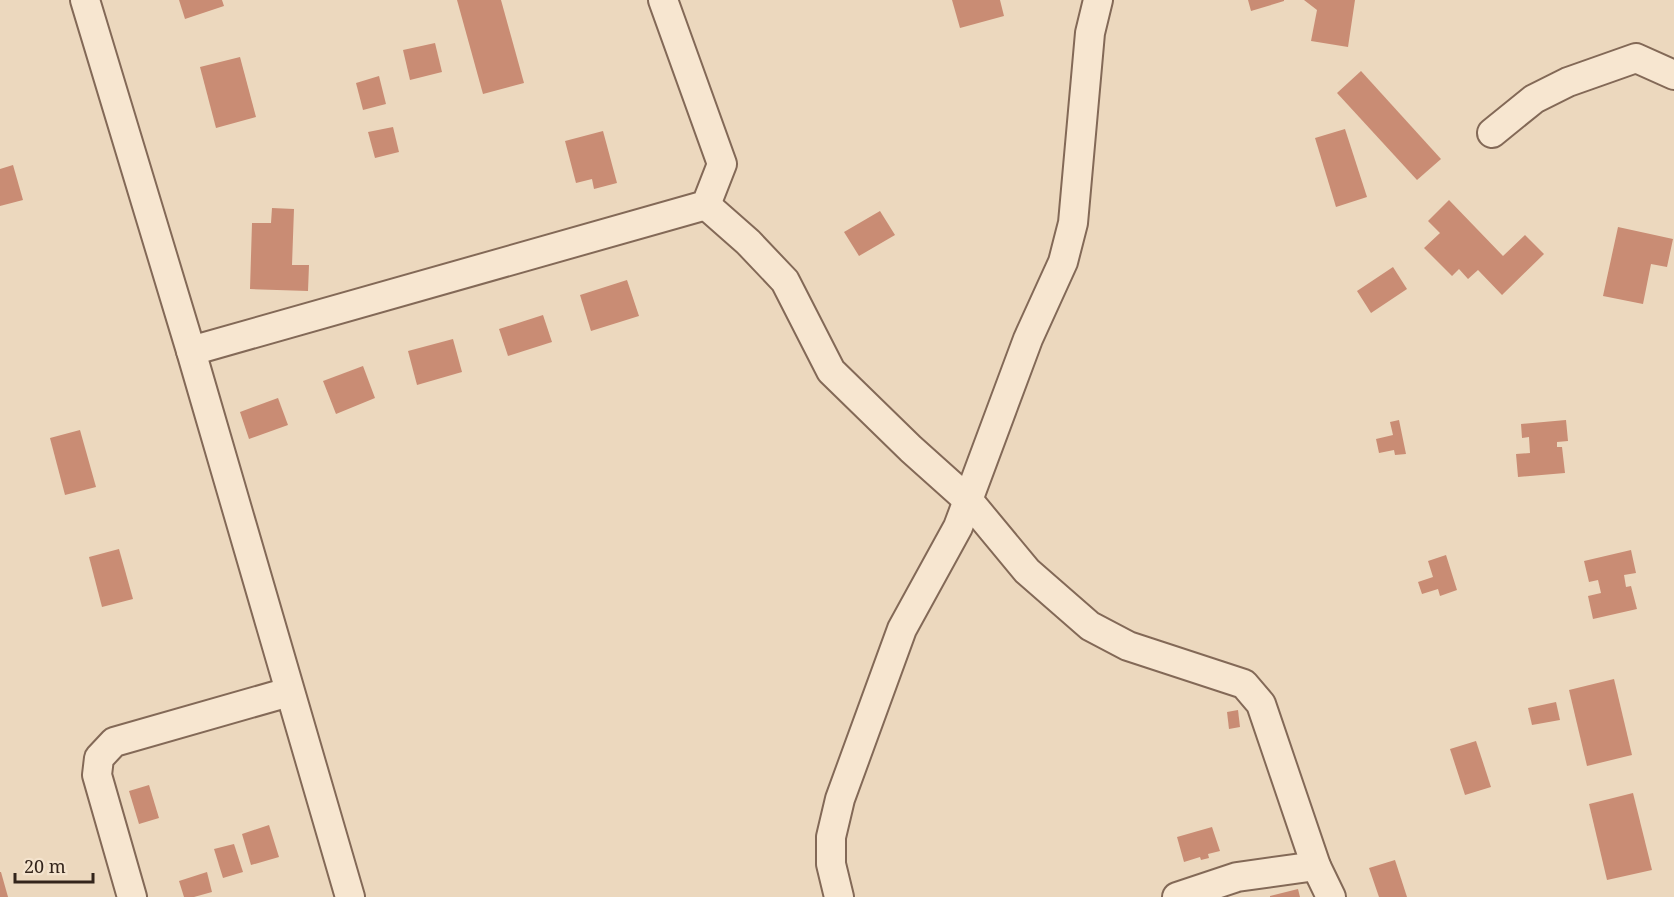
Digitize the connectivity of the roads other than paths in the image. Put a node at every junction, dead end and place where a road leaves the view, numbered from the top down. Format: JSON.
{"nodes":[{"id":1,"x":85,"y":0,"type":"edge"},
{"id":2,"x":663,"y":0,"type":"edge"},
{"id":3,"x":1098,"y":0,"type":"edge"},
{"id":4,"x":1674,"y":75,"type":"edge"},
{"id":5,"x":1492,"y":133,"type":"dead end"},
{"id":6,"x":706,"y":205,"type":"junction"},
{"id":7,"x":190,"y":351,"type":"junction"},
{"id":8,"x":969,"y":501,"type":"junction"},
{"id":9,"x":289,"y":692,"type":"junction"},
{"id":10,"x":1316,"y":866,"type":"junction"},
{"id":11,"x":132,"y":897,"type":"edge"},
{"id":12,"x":350,"y":897,"type":"edge"},
{"id":13,"x":839,"y":897,"type":"edge"},
{"id":14,"x":1177,"y":897,"type":"edge"},
{"id":15,"x":1331,"y":897,"type":"edge"}],
"edges":[{"from":1,"to":7,"type":"street"},
{"from":2,"to":6,"type":"street"},
{"from":3,"to":8,"type":"street"},
{"from":4,"to":5,"type":"street"},
{"from":6,"to":7,"type":"street"},
{"from":6,"to":8,"type":"street"},
{"from":7,"to":9,"type":"street"},
{"from":8,"to":10,"type":"street"},
{"from":8,"to":13,"type":"street"},
{"from":9,"to":11,"type":"street"},
{"from":9,"to":12,"type":"street"},
{"from":10,"to":14,"type":"street"},
{"from":10,"to":15,"type":"street"}]}
